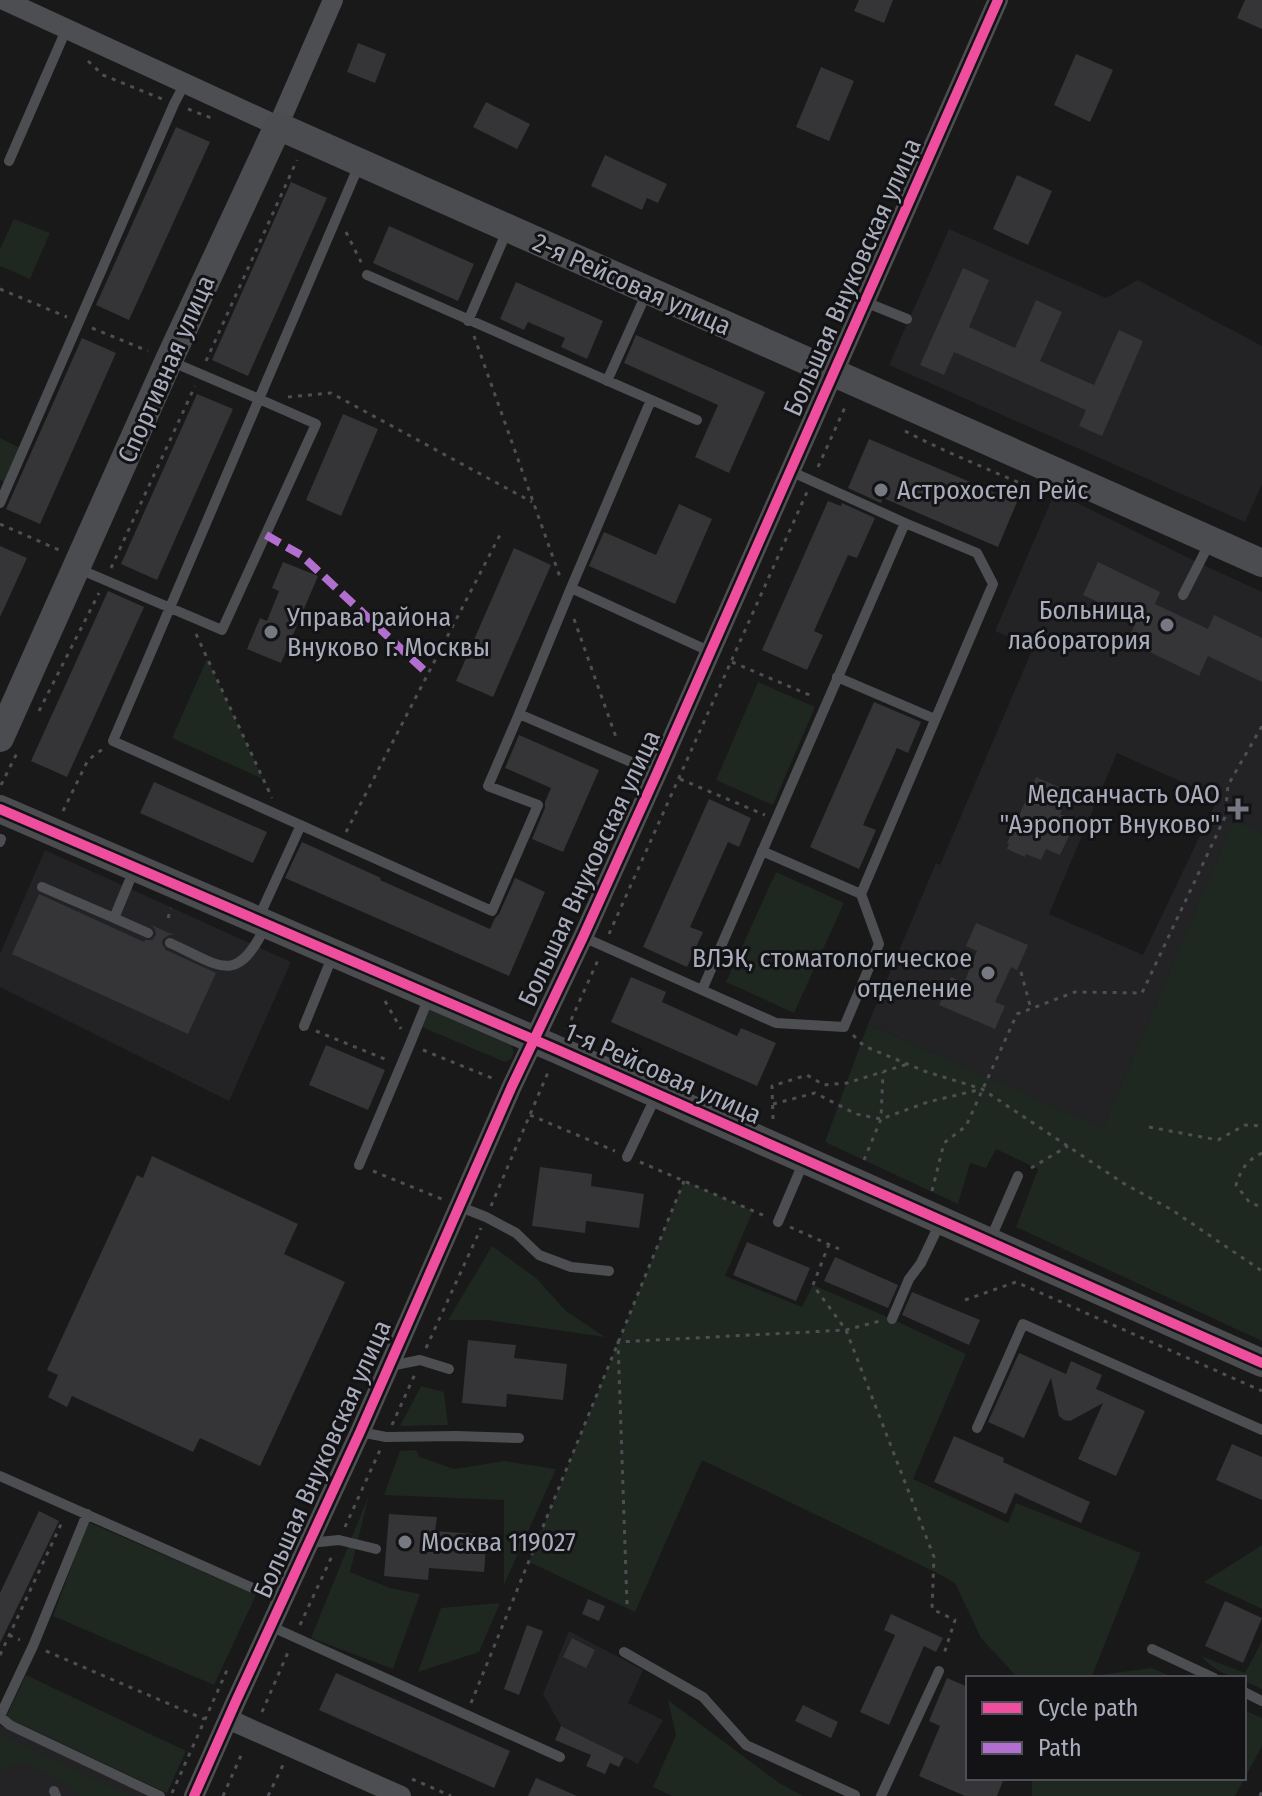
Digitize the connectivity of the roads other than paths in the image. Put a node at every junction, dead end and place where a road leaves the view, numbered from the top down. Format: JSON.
{"nodes":[{"id":1,"x":4,"y":0,"type":"edge"},
{"id":2,"x":333,"y":0,"type":"edge"},
{"id":3,"x":998,"y":0,"type":"edge"},
{"id":4,"x":66,"y":30,"type":"junction"},
{"id":5,"x":185,"y":83,"type":"junction"},
{"id":6,"x":278,"y":126,"type":"junction"},
{"id":7,"x":9,"y":161,"type":"dead end"},
{"id":8,"x":360,"y":163,"type":"junction"},
{"id":9,"x":508,"y":229,"type":"junction"},
{"id":10,"x":367,"y":275,"type":"road end"},
{"id":11,"x":648,"y":291,"type":"junction"},
{"id":12,"x":865,"y":302,"type":"junction"},
{"id":13,"x":907,"y":319,"type":"dead end"},
{"id":14,"x":468,"y":321,"type":"junction"},
{"id":15,"x":169,"y":360,"type":"junction"},
{"id":16,"x":834,"y":373,"type":"junction"},
{"id":17,"x":607,"y":381,"type":"junction"},
{"id":18,"x":259,"y":399,"type":"junction"},
{"id":19,"x":651,"y":400,"type":"junction"},
{"id":20,"x":697,"y":420,"type":"dead end"},
{"id":21,"x":790,"y":471,"type":"junction"},
{"id":22,"x":0,"y":503,"type":"edge"},
{"id":23,"x":905,"y":523,"type":"junction"},
{"id":24,"x":1211,"y":540,"type":"junction"},
{"id":25,"x":1262,"y":563,"type":"edge"},
{"id":26,"x":79,"y":564,"type":"junction"},
{"id":27,"x":569,"y":593,"type":"junction"},
{"id":28,"x":1183,"y":595,"type":"dead end"},
{"id":29,"x":169,"y":608,"type":"junction"},
{"id":30,"x":711,"y":652,"type":"junction"},
{"id":31,"x":837,"y":677,"type":"junction"},
{"id":32,"x":519,"y":714,"type":"junction"},
{"id":33,"x":935,"y":719,"type":"junction"},
{"id":34,"x":11,"y":741,"type":"edge"},
{"id":35,"x":657,"y":773,"type":"junction"},
{"id":36,"x":0,"y":809,"type":"edge"},
{"id":37,"x":301,"y":825,"type":"junction"},
{"id":38,"x":762,"y":851,"type":"junction"},
{"id":39,"x":135,"y":868,"type":"junction"},
{"id":40,"x":42,"y":887,"type":"dead end"},
{"id":41,"x":861,"y":894,"type":"junction"},
{"id":42,"x":114,"y":918,"type":"junction"},
{"id":43,"x":261,"y":923,"type":"junction"},
{"id":44,"x":148,"y":933,"type":"dead end"},
{"id":45,"x":583,"y":937,"type":"junction"},
{"id":46,"x":170,"y":943,"type":"dead end"},
{"id":47,"x":333,"y":954,"type":"junction"},
{"id":48,"x":702,"y":990,"type":"junction"},
{"id":49,"x":429,"y":995,"type":"junction"},
{"id":50,"x":304,"y":1026,"type":"road end"},
{"id":51,"x":534,"y":1040,"type":"junction"},
{"id":52,"x":657,"y":1094,"type":"junction"},
{"id":53,"x":627,"y":1157,"type":"road end"},
{"id":54,"x":804,"y":1160,"type":"junction"},
{"id":55,"x":359,"y":1165,"type":"road end"},
{"id":56,"x":1018,"y":1176,"type":"road end"},
{"id":57,"x":458,"y":1206,"type":"junction"},
{"id":58,"x":933,"y":1218,"type":"junction"},
{"id":59,"x":778,"y":1222,"type":"road end"},
{"id":60,"x":989,"y":1242,"type":"junction"},
{"id":61,"x":609,"y":1271,"type":"dead end"},
{"id":62,"x":892,"y":1319,"type":"road end"},
{"id":63,"x":1262,"y":1363,"type":"edge"},
{"id":64,"x":388,"y":1366,"type":"junction"},
{"id":65,"x":449,"y":1369,"type":"dead end"},
{"id":66,"x":977,"y":1428,"type":"dead end"},
{"id":67,"x":1262,"y":1430,"type":"edge"},
{"id":68,"x":360,"y":1432,"type":"junction"},
{"id":69,"x":519,"y":1438,"type":"dead end"},
{"id":70,"x":0,"y":1476,"type":"edge"},
{"id":71,"x":87,"y":1514,"type":"junction"},
{"id":72,"x":309,"y":1543,"type":"junction"},
{"id":73,"x":376,"y":1549,"type":"dead end"},
{"id":74,"x":282,"y":1601,"type":"junction"},
{"id":75,"x":270,"y":1626,"type":"junction"},
{"id":76,"x":1152,"y":1649,"type":"dead end"},
{"id":77,"x":624,"y":1652,"type":"dead end"},
{"id":78,"x":939,"y":1671,"type":"road end"},
{"id":79,"x":1210,"y":1676,"type":"edge"},
{"id":80,"x":0,"y":1717,"type":"edge"},
{"id":81,"x":228,"y":1719,"type":"junction"},
{"id":82,"x":560,"y":1757,"type":"dead end"},
{"id":83,"x":160,"y":1796,"type":"edge"},
{"id":84,"x":194,"y":1796,"type":"edge"},
{"id":85,"x":401,"y":1796,"type":"edge"},
{"id":86,"x":856,"y":1796,"type":"edge"},
{"id":87,"x":881,"y":1796,"type":"edge"}],
"edges":[{"from":1,"to":4,"type":"street","name":"2-я Рейсовая улица"},
{"from":2,"to":6,"type":"street","name":"Спортивная улица"},
{"from":3,"to":12,"type":"street","name":"Большая Внуковская улица"},
{"from":4,"to":5,"type":"street","name":"2-я Рейсовая улица"},
{"from":4,"to":7,"type":"lane"},
{"from":5,"to":6,"type":"street","name":"2-я Рейсовая улица"},
{"from":5,"to":22,"type":"lane"},
{"from":6,"to":8,"type":"street","name":"2-я Рейсовая улица"},
{"from":6,"to":15,"type":"street","name":"Спортивная улица"},
{"from":8,"to":9,"type":"street","name":"2-я Рейсовая улица"},
{"from":8,"to":18,"type":"lane"},
{"from":9,"to":11,"type":"street","name":"2-я Рейсовая улица"},
{"from":9,"to":14,"type":"lane"},
{"from":10,"to":14,"type":"lane"},
{"from":11,"to":16,"type":"street","name":"2-я Рейсовая улица"},
{"from":11,"to":17,"type":"lane"},
{"from":12,"to":13,"type":"lane"},
{"from":12,"to":16,"type":"street","name":"Большая Внуковская улица"},
{"from":14,"to":17,"type":"lane"},
{"from":15,"to":18,"type":"lane"},
{"from":15,"to":26,"type":"street","name":"Спортивная улица"},
{"from":16,"to":21,"type":"street","name":"Большая Внуковская улица"},
{"from":16,"to":24,"type":"street","name":"2-я Рейсовая улица"},
{"from":17,"to":19,"type":"lane"},
{"from":18,"to":29,"type":"lane"},
{"from":18,"to":29,"type":"lane"},
{"from":19,"to":20,"type":"lane"},
{"from":19,"to":27,"type":"lane"},
{"from":21,"to":23,"type":"lane"},
{"from":21,"to":30,"type":"street","name":"Большая Внуковская улица"},
{"from":23,"to":31,"type":"lane"},
{"from":23,"to":33,"type":"lane"},
{"from":24,"to":25,"type":"street","name":"2-я Рейсовая улица"},
{"from":24,"to":28,"type":"lane"},
{"from":26,"to":29,"type":"lane"},
{"from":26,"to":34,"type":"street","name":"Спортивная улица"},
{"from":27,"to":30,"type":"lane"},
{"from":27,"to":32,"type":"lane"},
{"from":29,"to":37,"type":"lane"},
{"from":30,"to":35,"type":"street","name":"Большая Внуковская улица"},
{"from":31,"to":33,"type":"lane"},
{"from":31,"to":38,"type":"lane"},
{"from":32,"to":35,"type":"lane"},
{"from":32,"to":37,"type":"lane"},
{"from":33,"to":41,"type":"lane"},
{"from":35,"to":45,"type":"street","name":"Большая Внуковская улица"},
{"from":36,"to":39,"type":"street","name":"1-я Рейсовая улица"},
{"from":37,"to":43,"type":"lane"},
{"from":38,"to":41,"type":"lane"},
{"from":38,"to":48,"type":"lane"},
{"from":39,"to":42,"type":"lane"},
{"from":39,"to":43,"type":"street","name":"1-я Рейсовая улица"},
{"from":40,"to":42,"type":"lane"},
{"from":41,"to":48,"type":"lane"},
{"from":42,"to":44,"type":"lane"},
{"from":43,"to":46,"type":"lane"},
{"from":43,"to":47,"type":"street","name":"1-я Рейсовая улица"},
{"from":45,"to":48,"type":"lane"},
{"from":45,"to":51,"type":"street","name":"Большая Внуковская улица"},
{"from":47,"to":49,"type":"street","name":"1-я Рейсовая улица"},
{"from":47,"to":50,"type":"lane"},
{"from":49,"to":51,"type":"street","name":"1-я Рейсовая улица"},
{"from":49,"to":55,"type":"lane"},
{"from":51,"to":52,"type":"street","name":"1-я Рейсовая улица"},
{"from":51,"to":57,"type":"street","name":"Большая Внуковская улица"},
{"from":52,"to":53,"type":"lane"},
{"from":52,"to":54,"type":"street","name":"1-я Рейсовая улица"},
{"from":54,"to":58,"type":"street","name":"1-я Рейсовая улица"},
{"from":54,"to":59,"type":"lane"},
{"from":56,"to":60,"type":"lane"},
{"from":57,"to":61,"type":"lane"},
{"from":57,"to":64,"type":"street","name":"Большая Внуковская улица"},
{"from":58,"to":60,"type":"street","name":"1-я Рейсовая улица"},
{"from":58,"to":62,"type":"lane"},
{"from":60,"to":63,"type":"street","name":"1-я Рейсовая улица"},
{"from":64,"to":65,"type":"lane"},
{"from":64,"to":68,"type":"street","name":"Большая Внуковская улица"},
{"from":66,"to":67,"type":"lane"},
{"from":68,"to":69,"type":"lane"},
{"from":68,"to":72,"type":"street","name":"Большая Внуковская улица"},
{"from":70,"to":71,"type":"lane"},
{"from":71,"to":74,"type":"lane"},
{"from":71,"to":80,"type":"lane"},
{"from":72,"to":73,"type":"lane"},
{"from":72,"to":74,"type":"street","name":"Большая Внуковская улица"},
{"from":74,"to":75,"type":"street","name":"Большая Внуковская улица"},
{"from":75,"to":81,"type":"street","name":"Большая Внуковская улица"},
{"from":75,"to":82,"type":"lane"},
{"from":76,"to":79,"type":"lane"},
{"from":77,"to":86,"type":"lane"},
{"from":78,"to":87,"type":"lane"},
{"from":80,"to":83,"type":"lane"},
{"from":81,"to":84,"type":"street","name":"Большая Внуковская улица"},
{"from":81,"to":85,"type":"street"}]}
